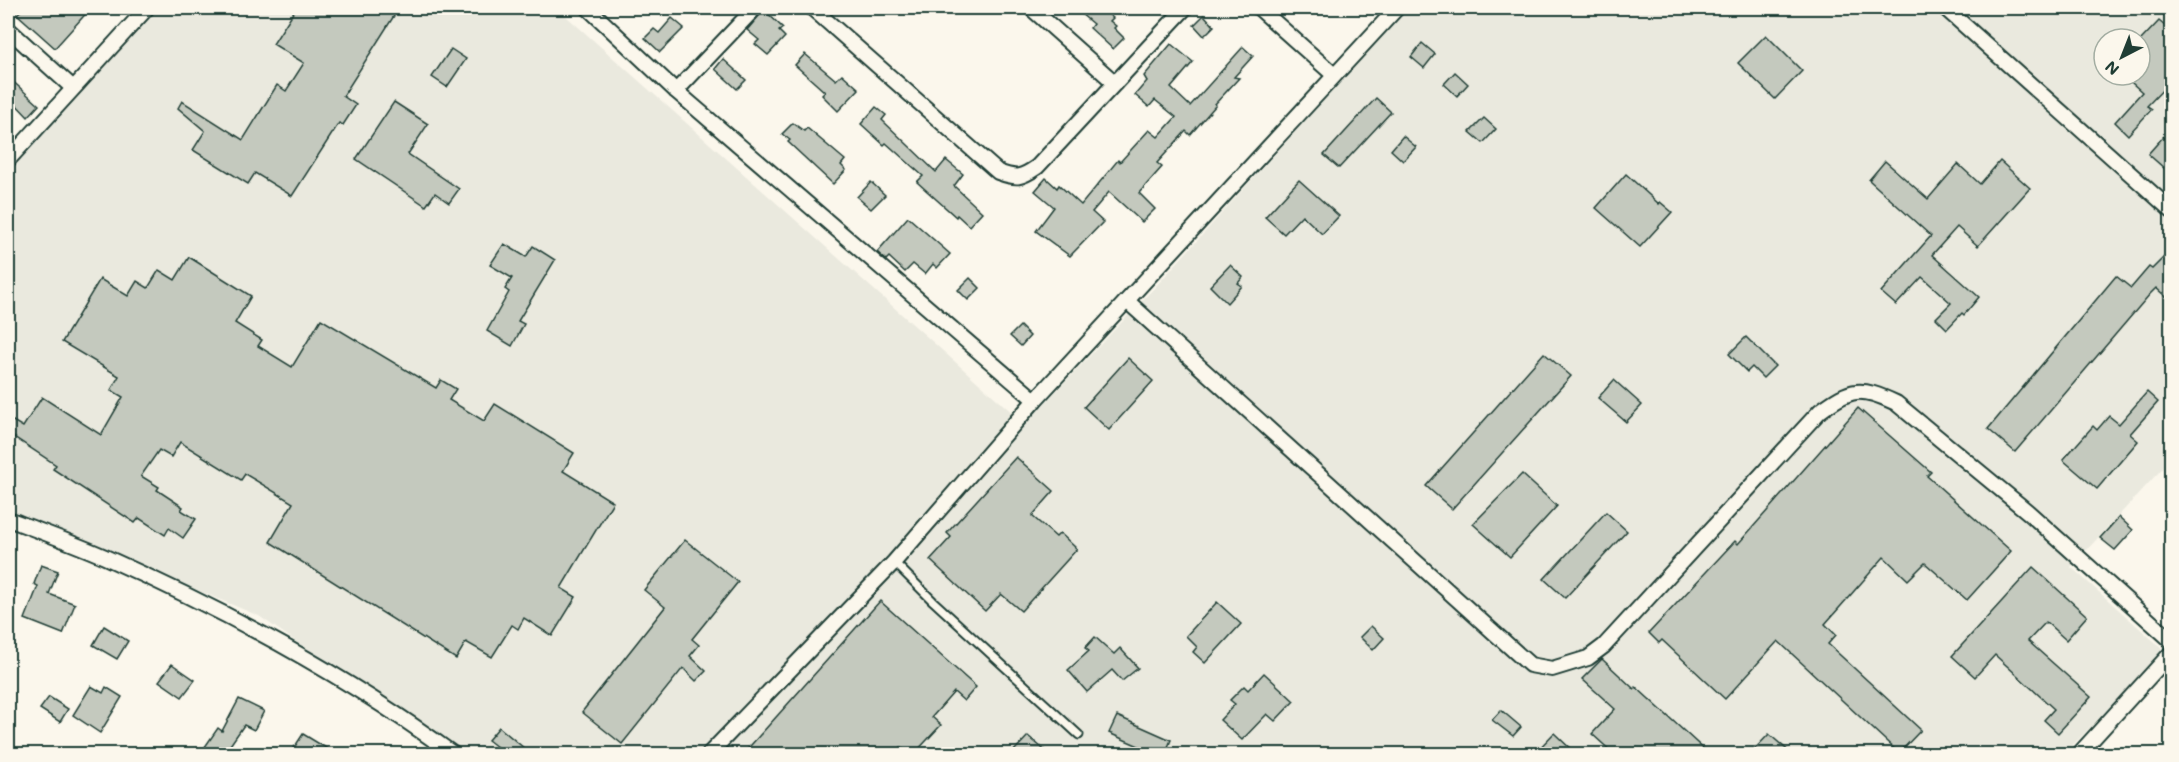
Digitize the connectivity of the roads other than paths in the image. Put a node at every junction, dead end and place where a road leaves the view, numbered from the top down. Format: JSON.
{"nodes":[{"id":1,"x":147,"y":8,"type":"edge"},
{"id":2,"x":588,"y":8,"type":"edge"},
{"id":3,"x":755,"y":8,"type":"edge"},
{"id":4,"x":812,"y":8,"type":"edge"},
{"id":5,"x":1031,"y":8,"type":"edge"},
{"id":6,"x":1185,"y":8,"type":"edge"},
{"id":7,"x":1258,"y":8,"type":"edge"},
{"id":8,"x":1397,"y":8,"type":"edge"},
{"id":9,"x":1945,"y":8,"type":"edge"},
{"id":10,"x":8,"y":28,"type":"edge"},
{"id":11,"x":1334,"y":75,"type":"junction"},
{"id":12,"x":1115,"y":82,"type":"junction"},
{"id":13,"x":73,"y":88,"type":"junction"},
{"id":14,"x":676,"y":91,"type":"junction"},
{"id":15,"x":8,"y":160,"type":"edge"},
{"id":16,"x":2172,"y":211,"type":"edge"},
{"id":17,"x":1127,"y":301,"type":"junction"},
{"id":18,"x":1035,"y":400,"type":"junction"},
{"id":19,"x":8,"y":519,"type":"edge"},
{"id":20,"x":894,"y":562,"type":"junction"},
{"id":21,"x":2172,"y":640,"type":"edge"},
{"id":22,"x":2172,"y":652,"type":"edge"},
{"id":23,"x":1079,"y":735,"type":"dead end"},
{"id":24,"x":453,"y":754,"type":"edge"},
{"id":25,"x":709,"y":754,"type":"edge"},
{"id":26,"x":2079,"y":754,"type":"edge"}],
"edges":[{"from":1,"to":13,"type":"street"},
{"from":2,"to":14,"type":"street"},
{"from":3,"to":14,"type":"street"},
{"from":4,"to":12,"type":"street"},
{"from":5,"to":12,"type":"street"},
{"from":6,"to":12,"type":"street"},
{"from":7,"to":11,"type":"street"},
{"from":8,"to":11,"type":"street"},
{"from":9,"to":16,"type":"street"},
{"from":10,"to":13,"type":"street"},
{"from":11,"to":17,"type":"street"},
{"from":13,"to":15,"type":"street"},
{"from":14,"to":18,"type":"street"},
{"from":17,"to":18,"type":"street"},
{"from":17,"to":21,"type":"street"},
{"from":18,"to":20,"type":"street"},
{"from":19,"to":24,"type":"street"},
{"from":20,"to":23,"type":"lane"},
{"from":20,"to":25,"type":"street"},
{"from":22,"to":26,"type":"street"}]}
